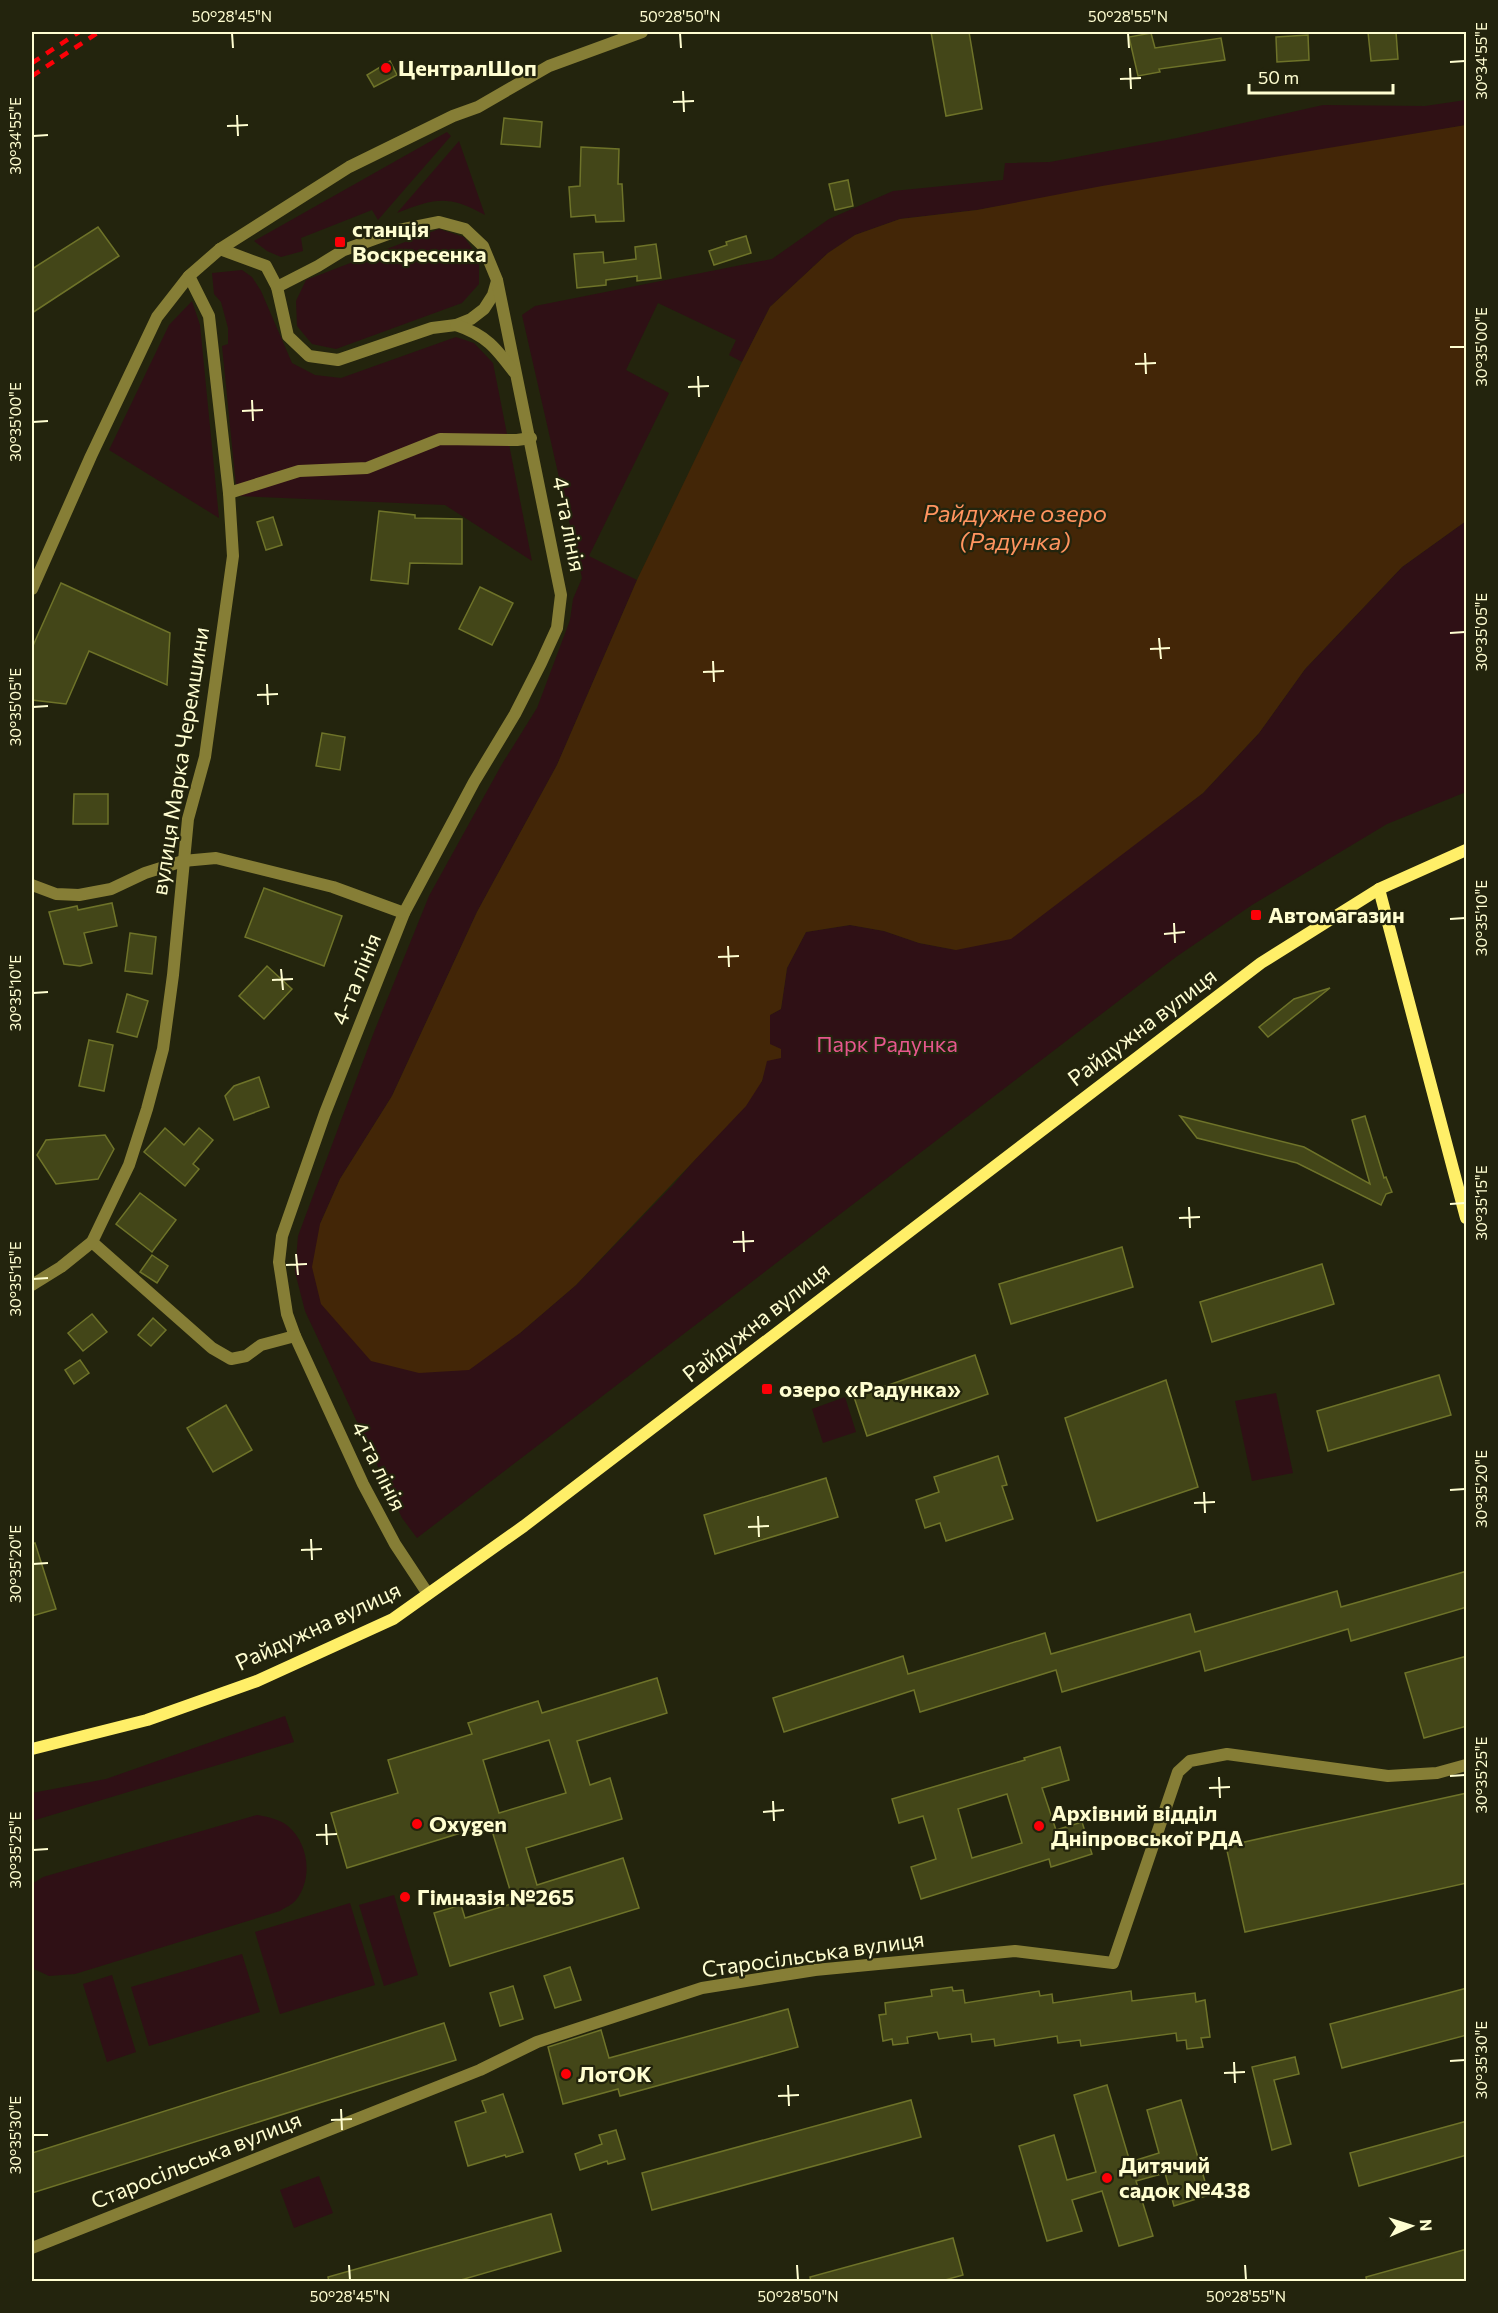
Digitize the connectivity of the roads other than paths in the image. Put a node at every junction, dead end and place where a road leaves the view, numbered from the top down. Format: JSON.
{"nodes":[{"id":1,"x":642,"y":32,"type":"edge"},
{"id":2,"x":220,"y":249,"type":"junction"},
{"id":3,"x":189,"y":276,"type":"junction"},
{"id":4,"x":497,"y":280,"type":"junction"},
{"id":5,"x":277,"y":287,"type":"junction"},
{"id":6,"x":456,"y":325,"type":"junction"},
{"id":7,"x":517,"y":376,"type":"junction"},
{"id":8,"x":531,"y":438,"type":"junction"},
{"id":9,"x":229,"y":493,"type":"junction"},
{"id":10,"x":32,"y":589,"type":"edge"},
{"id":11,"x":1467,"y":850,"type":"edge"},
{"id":12,"x":183,"y":861,"type":"junction"},
{"id":13,"x":32,"y":885,"type":"edge"},
{"id":14,"x":1379,"y":889,"type":"junction"},
{"id":15,"x":404,"y":913,"type":"junction"},
{"id":16,"x":1467,"y":1218,"type":"edge"},
{"id":17,"x":92,"y":1242,"type":"junction"},
{"id":18,"x":32,"y":1285,"type":"edge"},
{"id":19,"x":295,"y":1336,"type":"junction"},
{"id":20,"x":428,"y":1594,"type":"junction"},
{"id":21,"x":32,"y":1749,"type":"edge"},
{"id":22,"x":1467,"y":1765,"type":"edge"},
{"id":23,"x":32,"y":2248,"type":"edge"}],
"edges":[{"from":1,"to":2,"type":"street"},
{"from":2,"to":3,"type":"street"},
{"from":2,"to":5,"type":"street"},
{"from":3,"to":9,"type":"street","name":"вулиця Марка Черемшини"},
{"from":3,"to":10,"type":"street"},
{"from":4,"to":5,"type":"street","name":"4-та лінія"},
{"from":4,"to":6,"type":"street"},
{"from":4,"to":7,"type":"street","name":"4-та лінія"},
{"from":5,"to":6,"type":"street"},
{"from":6,"to":7,"type":"street","name":"4-та лінія"},
{"from":7,"to":8,"type":"street","name":"4-та лінія"},
{"from":8,"to":9,"type":"street"},
{"from":8,"to":15,"type":"street","name":"4-та лінія"},
{"from":9,"to":12,"type":"street","name":"вулиця Марка Черемшини"},
{"from":11,"to":14,"type":"street","name":"Райдужна вулиця"},
{"from":12,"to":13,"type":"street"},
{"from":12,"to":15,"type":"street"},
{"from":12,"to":17,"type":"street","name":"вулиця Марка Черемшини"},
{"from":14,"to":16,"type":"street"},
{"from":14,"to":20,"type":"street","name":"Райдужна вулиця"},
{"from":15,"to":19,"type":"street","name":"4-та лінія"},
{"from":17,"to":18,"type":"street","name":"вулиця Марка Черемшини"},
{"from":17,"to":19,"type":"street"},
{"from":19,"to":20,"type":"street","name":"4-та лінія"},
{"from":20,"to":21,"type":"street","name":"Райдужна вулиця"},
{"from":22,"to":23,"type":"street","name":"Старосільська вулиця"}]}
